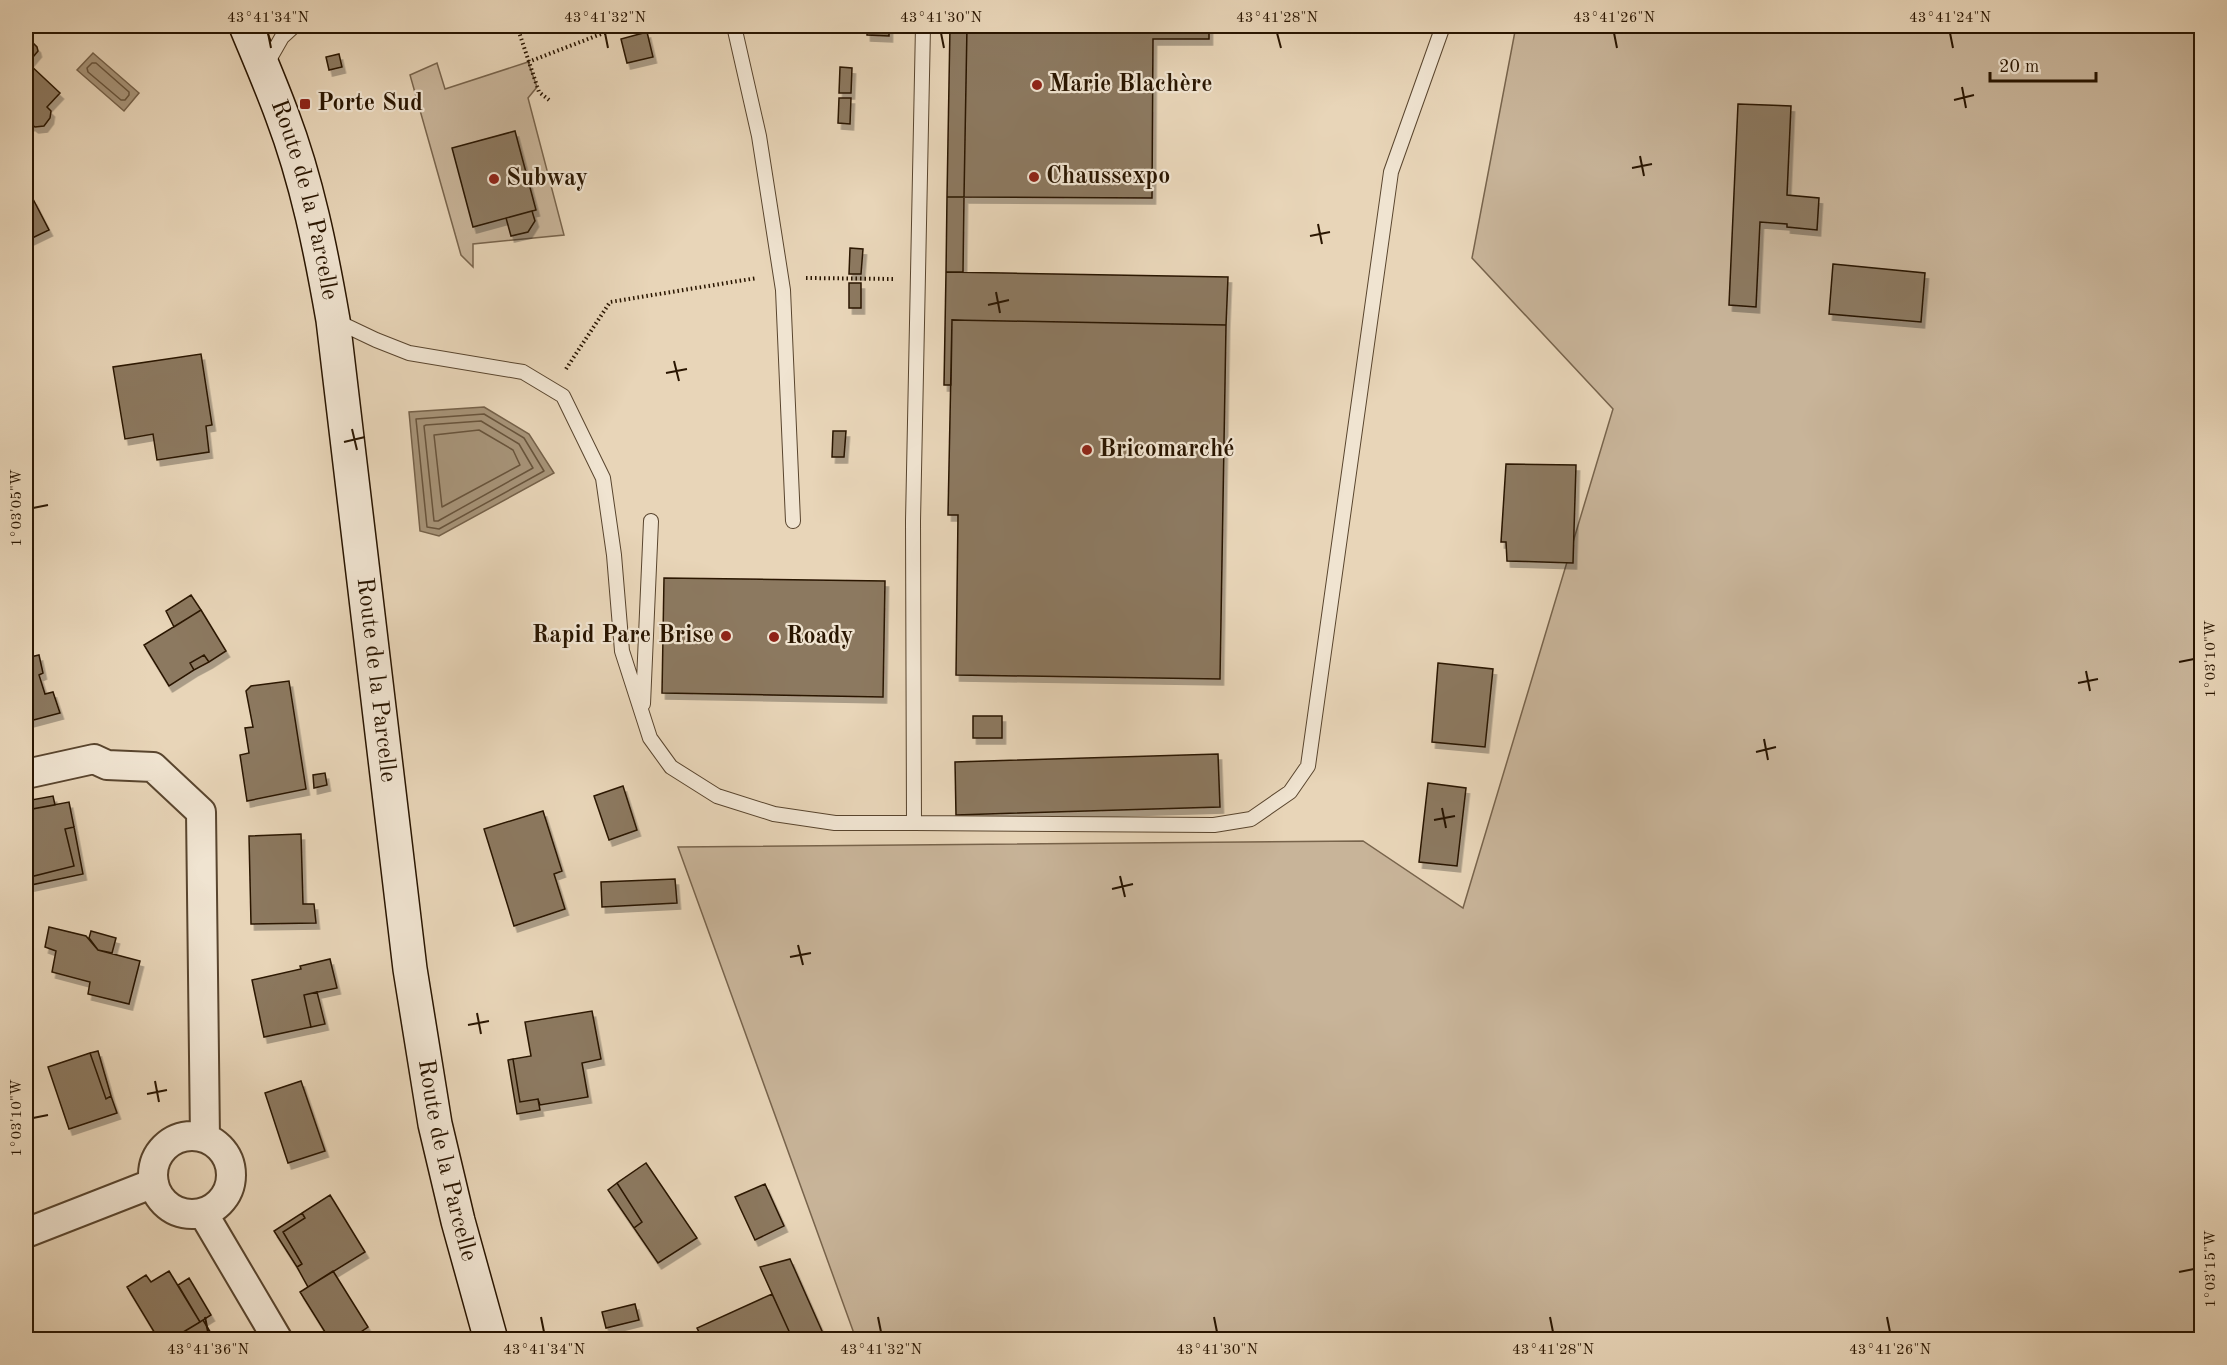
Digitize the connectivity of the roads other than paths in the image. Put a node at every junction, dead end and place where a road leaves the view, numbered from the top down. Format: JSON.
{"nodes":[{"id":1,"x":246,"y":26,"type":"edge"},
{"id":2,"x":294,"y":26,"type":"edge"},
{"id":3,"x":734,"y":26,"type":"edge"},
{"id":4,"x":923,"y":26,"type":"edge"},
{"id":5,"x":1443,"y":26,"type":"edge"},
{"id":6,"x":263,"y":70,"type":"junction"},
{"id":7,"x":333,"y":320,"type":"junction"},
{"id":8,"x":651,"y":521,"type":"dead end"},
{"id":9,"x":793,"y":521,"type":"dead end"},
{"id":10,"x":642,"y":715,"type":"junction"},
{"id":11,"x":26,"y":774,"type":"edge"},
{"id":12,"x":914,"y":823,"type":"junction"},
{"id":13,"x":205,"y":1138,"type":"junction"},
{"id":14,"x":154,"y":1184,"type":"junction"},
{"id":15,"x":204,"y":1213,"type":"junction"},
{"id":16,"x":26,"y":1233,"type":"edge"},
{"id":17,"x":278,"y":1340,"type":"edge"},
{"id":18,"x":491,"y":1340,"type":"edge"}],
"edges":[{"from":1,"to":6,"type":"main road","name":"Route de la Parcelle"},
{"from":2,"to":6,"type":"lane"},
{"from":3,"to":9,"type":"lane"},
{"from":4,"to":12,"type":"lane"},
{"from":5,"to":12,"type":"lane"},
{"from":6,"to":7,"type":"main road","name":"Route de la Parcelle"},
{"from":7,"to":10,"type":"lane"},
{"from":7,"to":18,"type":"main road","name":"Route de la Parcelle"},
{"from":8,"to":10,"type":"lane"},
{"from":10,"to":12,"type":"lane"},
{"from":11,"to":13,"type":"street"},
{"from":13,"to":14,"type":"street"},
{"from":13,"to":15,"type":"street"},
{"from":14,"to":15,"type":"street"},
{"from":14,"to":16,"type":"street"},
{"from":15,"to":17,"type":"street"}]}
